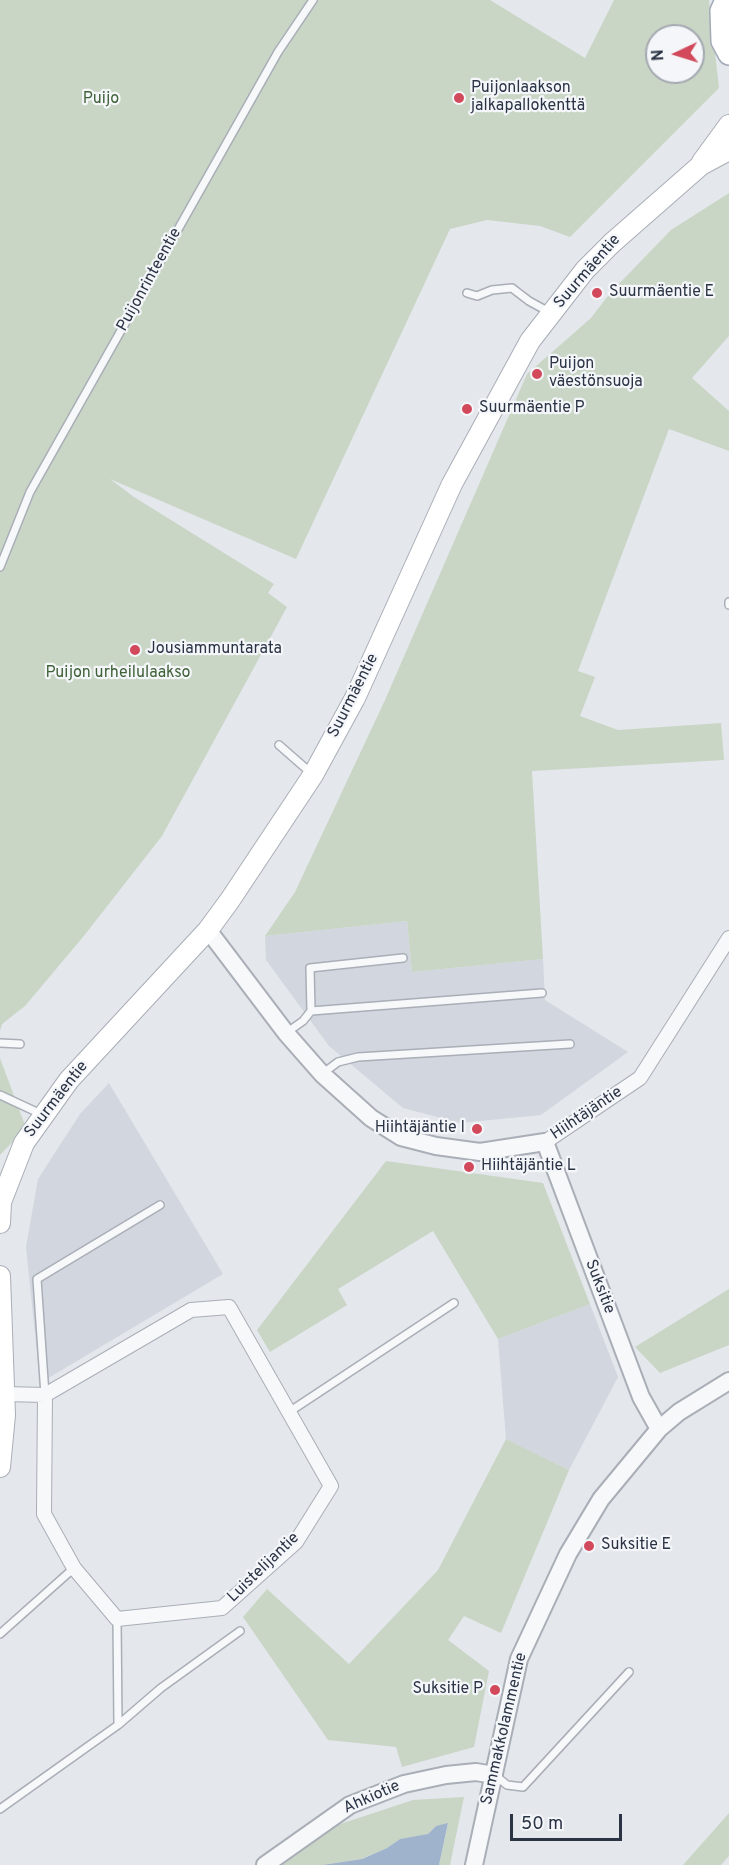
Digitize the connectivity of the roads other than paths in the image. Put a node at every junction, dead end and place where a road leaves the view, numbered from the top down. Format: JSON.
{"nodes":[{"id":1,"x":313,"y":0,"type":"edge"},
{"id":2,"x":726,"y":0,"type":"edge"},
{"id":3,"x":729,"y":54,"type":"edge"},
{"id":4,"x":729,"y":125,"type":"edge"},
{"id":5,"x":729,"y":150,"type":"edge"},
{"id":6,"x":701,"y":165,"type":"junction"},
{"id":7,"x":467,"y":293,"type":"dead end"},
{"id":8,"x":551,"y":314,"type":"junction"},
{"id":9,"x":0,"y":567,"type":"edge"},
{"id":10,"x":279,"y":745,"type":"dead end"},
{"id":11,"x":313,"y":775,"type":"junction"},
{"id":12,"x":208,"y":930,"type":"junction"},
{"id":13,"x":729,"y":938,"type":"edge"},
{"id":14,"x":403,"y":958,"type":"dead end"},
{"id":15,"x":542,"y":993,"type":"dead end"},
{"id":16,"x":311,"y":1011,"type":"junction"},
{"id":17,"x":286,"y":1033,"type":"junction"},
{"id":18,"x":0,"y":1043,"type":"edge"},
{"id":19,"x":20,"y":1044,"type":"dead end"},
{"id":20,"x":570,"y":1044,"type":"dead end"},
{"id":21,"x":322,"y":1074,"type":"junction"},
{"id":22,"x":0,"y":1095,"type":"edge"},
{"id":23,"x":43,"y":1115,"type":"junction"},
{"id":24,"x":545,"y":1142,"type":"junction"},
{"id":25,"x":160,"y":1205,"type":"dead end"},
{"id":26,"x":0,"y":1223,"type":"edge"},
{"id":27,"x":0,"y":1276,"type":"edge"},
{"id":28,"x":454,"y":1303,"type":"dead end"},
{"id":29,"x":729,"y":1381,"type":"edge"},
{"id":30,"x":5,"y":1394,"type":"junction"},
{"id":31,"x":45,"y":1395,"type":"junction"},
{"id":32,"x":289,"y":1412,"type":"junction"},
{"id":33,"x":659,"y":1430,"type":"junction"},
{"id":34,"x":0,"y":1467,"type":"edge"},
{"id":35,"x":74,"y":1568,"type":"junction"},
{"id":36,"x":117,"y":1619,"type":"junction"},
{"id":37,"x":240,"y":1631,"type":"dead end"},
{"id":38,"x":0,"y":1634,"type":"edge"},
{"id":39,"x":629,"y":1672,"type":"dead end"},
{"id":40,"x":118,"y":1725,"type":"junction"},
{"id":41,"x":494,"y":1775,"type":"junction"},
{"id":42,"x":0,"y":1809,"type":"edge"},
{"id":43,"x":265,"y":1865,"type":"edge"},
{"id":44,"x":474,"y":1865,"type":"edge"}],
"edges":[{"from":1,"to":9,"type":"lane","name":"Puijonrinteentie"},
{"from":2,"to":3,"type":"main road"},
{"from":4,"to":6,"type":"main road","name":"Suurmäentie"},
{"from":5,"to":6,"type":"main road","name":"Suurmäentie"},
{"from":6,"to":8,"type":"main road","name":"Suurmäentie"},
{"from":7,"to":8,"type":"lane"},
{"from":8,"to":11,"type":"main road","name":"Suurmäentie"},
{"from":10,"to":11,"type":"lane"},
{"from":11,"to":12,"type":"main road","name":"Suurmäentie"},
{"from":12,"to":17,"type":"street","name":"Hiihtäjäntie"},
{"from":12,"to":23,"type":"main road","name":"Suurmäentie"},
{"from":13,"to":24,"type":"street","name":"Hiihtäjäntie"},
{"from":14,"to":16,"type":"lane"},
{"from":15,"to":16,"type":"lane"},
{"from":16,"to":17,"type":"lane"},
{"from":17,"to":21,"type":"street","name":"Hiihtäjäntie"},
{"from":18,"to":19,"type":"lane"},
{"from":20,"to":21,"type":"lane"},
{"from":21,"to":24,"type":"street","name":"Hiihtäjäntie"},
{"from":22,"to":23,"type":"lane"},
{"from":23,"to":26,"type":"main road","name":"Suurmäentie"},
{"from":24,"to":33,"type":"street","name":"Suksitie"},
{"from":25,"to":31,"type":"lane"},
{"from":27,"to":30,"type":"main road"},
{"from":28,"to":32,"type":"lane"},
{"from":29,"to":33,"type":"street","name":"Sammakkolammentie"},
{"from":30,"to":31,"type":"street"},
{"from":30,"to":34,"type":"main road"},
{"from":31,"to":32,"type":"street","name":"Luistelijantie"},
{"from":31,"to":35,"type":"street"},
{"from":32,"to":36,"type":"street","name":"Luistelijantie"},
{"from":33,"to":41,"type":"street","name":"Sammakkolammentie"},
{"from":35,"to":36,"type":"street"},
{"from":35,"to":38,"type":"lane"},
{"from":36,"to":40,"type":"lane"},
{"from":37,"to":40,"type":"lane"},
{"from":39,"to":41,"type":"lane"},
{"from":40,"to":42,"type":"lane"},
{"from":41,"to":43,"type":"street","name":"Ahkiotie"},
{"from":41,"to":44,"type":"street","name":"Sammakkolammentie"}]}
